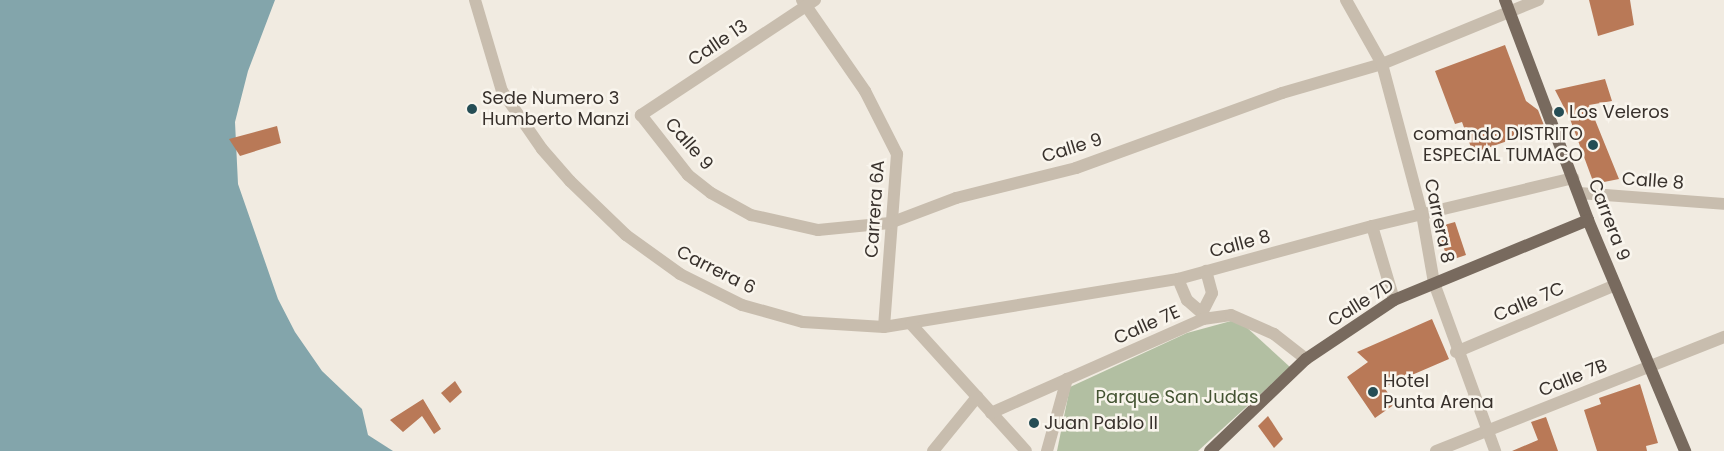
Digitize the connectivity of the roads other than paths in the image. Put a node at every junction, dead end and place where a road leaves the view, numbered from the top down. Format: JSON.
{"nodes":[{"id":1,"x":475,"y":0,"type":"edge"},
{"id":2,"x":1346,"y":0,"type":"edge"},
{"id":3,"x":1538,"y":0,"type":"edge"},
{"id":4,"x":807,"y":2,"type":"edge"},
{"id":5,"x":1508,"y":6,"type":"edge"},
{"id":6,"x":1382,"y":64,"type":"junction"},
{"id":7,"x":640,"y":115,"type":"joint"},
{"id":8,"x":1574,"y":178,"type":"junction"},
{"id":9,"x":1579,"y":193,"type":"junction"},
{"id":10,"x":1724,"y":204,"type":"edge"},
{"id":11,"x":1422,"y":214,"type":"junction"},
{"id":12,"x":1588,"y":220,"type":"junction"},
{"id":13,"x":890,"y":223,"type":"junction"},
{"id":14,"x":1372,"y":226,"type":"junction"},
{"id":15,"x":1206,"y":271,"type":"junction"},
{"id":16,"x":1178,"y":279,"type":"junction"},
{"id":17,"x":1434,"y":283,"type":"junction"},
{"id":18,"x":1615,"y":285,"type":"junction"},
{"id":19,"x":1394,"y":300,"type":"junction"},
{"id":20,"x":1203,"y":316,"type":"junction"},
{"id":21,"x":911,"y":324,"type":"junction"},
{"id":22,"x":884,"y":327,"type":"junction"},
{"id":23,"x":1724,"y":337,"type":"edge"},
{"id":24,"x":1456,"y":352,"type":"junction"},
{"id":25,"x":1306,"y":359,"type":"junction"},
{"id":26,"x":1649,"y":365,"type":"junction"},
{"id":27,"x":1067,"y":379,"type":"junction"},
{"id":28,"x":977,"y":397,"type":"junction"},
{"id":29,"x":992,"y":413,"type":"junction"},
{"id":30,"x":1490,"y":431,"type":"junction"},
{"id":31,"x":933,"y":451,"type":"edge"},
{"id":32,"x":1026,"y":451,"type":"edge"},
{"id":33,"x":1047,"y":451,"type":"edge"},
{"id":34,"x":1210,"y":451,"type":"edge"},
{"id":35,"x":1436,"y":451,"type":"edge"},
{"id":36,"x":1495,"y":451,"type":"edge"},
{"id":37,"x":1685,"y":451,"type":"edge"}],
"edges":[{"from":1,"to":22,"type":"street","name":"Carrera 6"},
{"from":2,"to":6,"type":"street","name":"Carrera 8"},
{"from":3,"to":5,"type":"street","name":"Calle 9"},
{"from":4,"to":7,"type":"street","name":"Calle 13"},
{"from":4,"to":13,"type":"street","name":"Carrera 6A"},
{"from":5,"to":6,"type":"street","name":"Calle 9"},
{"from":5,"to":8,"type":"main road","name":"Carrera 9"},
{"from":6,"to":11,"type":"street","name":"Carrera 8"},
{"from":6,"to":13,"type":"street","name":"Calle 9"},
{"from":7,"to":13,"type":"street","name":"Calle 9"},
{"from":8,"to":9,"type":"main road","name":"Carrera 9"},
{"from":8,"to":11,"type":"street","name":"Calle 8"},
{"from":9,"to":10,"type":"street","name":"Calle 8"},
{"from":9,"to":12,"type":"main road","name":"Carrera 9"},
{"from":11,"to":14,"type":"street","name":"Calle 8"},
{"from":11,"to":17,"type":"street","name":"Carrera 8"},
{"from":12,"to":17,"type":"main road","name":"Calle 7D"},
{"from":12,"to":18,"type":"main road","name":"Carrera 9"},
{"from":13,"to":22,"type":"street","name":"Carrera 6A"},
{"from":14,"to":15,"type":"street","name":"Calle 8"},
{"from":14,"to":19,"type":"street"},
{"from":15,"to":16,"type":"street","name":"Calle 8"},
{"from":15,"to":20,"type":"street"},
{"from":16,"to":20,"type":"street"},
{"from":16,"to":21,"type":"street","name":"Calle 8"},
{"from":17,"to":19,"type":"main road","name":"Calle 7D"},
{"from":17,"to":24,"type":"street","name":"Carrera 8"},
{"from":18,"to":24,"type":"street","name":"Calle 7C"},
{"from":18,"to":26,"type":"main road","name":"Carrera 9"},
{"from":19,"to":25,"type":"main road","name":"Calle 7D"},
{"from":20,"to":25,"type":"street","name":"Calle 7E"},
{"from":20,"to":27,"type":"street","name":"Calle 7E"},
{"from":21,"to":22,"type":"street","name":"Carrera 6"},
{"from":21,"to":28,"type":"street"},
{"from":23,"to":26,"type":"street","name":"Calle 7B"},
{"from":24,"to":30,"type":"street","name":"Carrera 8"},
{"from":25,"to":34,"type":"main road","name":"Calle 7D"},
{"from":26,"to":30,"type":"street","name":"Calle 7B"},
{"from":26,"to":37,"type":"main road","name":"Carrera 9"},
{"from":27,"to":29,"type":"street","name":"Calle 7E"},
{"from":27,"to":33,"type":"street"},
{"from":28,"to":29,"type":"street"},
{"from":28,"to":31,"type":"street"},
{"from":29,"to":32,"type":"street"},
{"from":30,"to":35,"type":"street","name":"Calle 7B"},
{"from":30,"to":36,"type":"street","name":"Carrera 8"}]}
